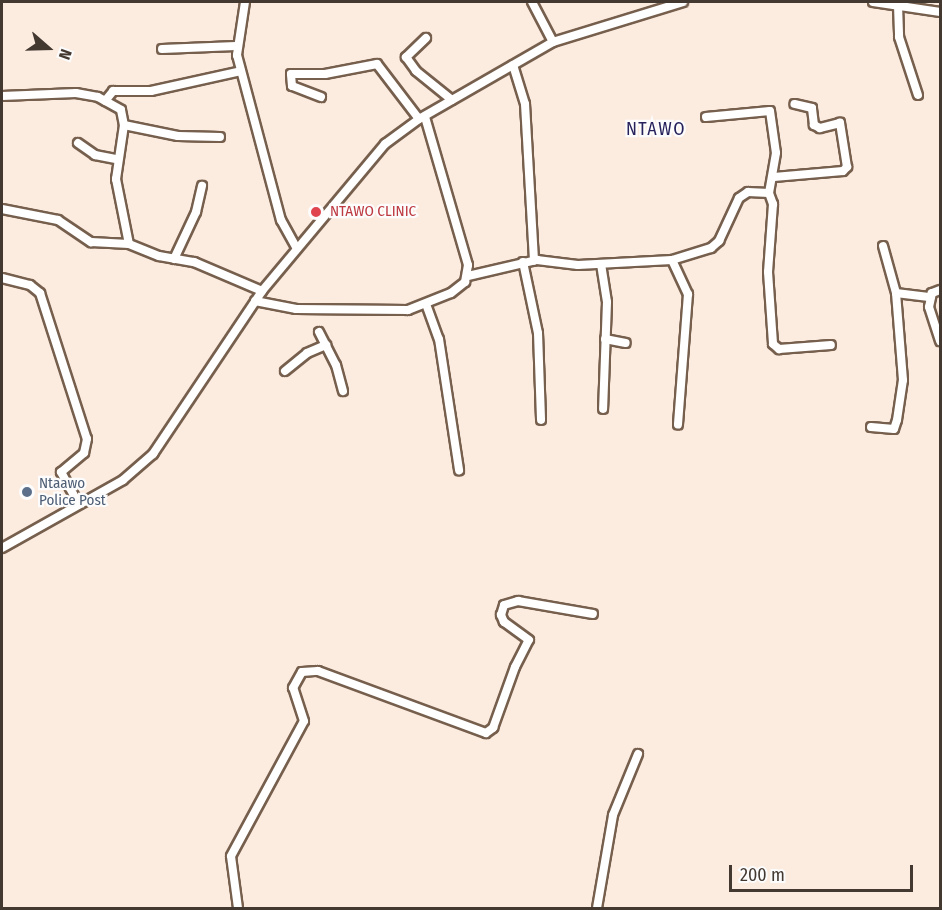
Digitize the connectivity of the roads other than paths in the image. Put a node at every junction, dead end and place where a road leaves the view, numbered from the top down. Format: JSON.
{"nodes":[{"id":1,"x":245,"y":2,"type":"edge"},
{"id":2,"x":532,"y":2,"type":"edge"},
{"id":3,"x":683,"y":2,"type":"edge"},
{"id":4,"x":873,"y":2,"type":"edge"},
{"id":5,"x":898,"y":5,"type":"junction"},
{"id":6,"x":940,"y":12,"type":"edge"},
{"id":7,"x":426,"y":38,"type":"dead end"},
{"id":8,"x":553,"y":42,"type":"junction"},
{"id":9,"x":236,"y":46,"type":"junction"},
{"id":10,"x":162,"y":49,"type":"dead end"},
{"id":11,"x":513,"y":65,"type":"junction"},
{"id":12,"x":241,"y":71,"type":"junction"},
{"id":13,"x":918,"y":95,"type":"dead end"},
{"id":14,"x":2,"y":96,"type":"edge"},
{"id":15,"x":321,"y":97,"type":"dead end"},
{"id":16,"x":452,"y":100,"type":"junction"},
{"id":17,"x":105,"y":101,"type":"junction"},
{"id":18,"x":794,"y":104,"type":"dead end"},
{"id":19,"x":706,"y":117,"type":"dead end"},
{"id":20,"x":422,"y":118,"type":"junction"},
{"id":21,"x":124,"y":125,"type":"junction"},
{"id":22,"x":220,"y":137,"type":"dead end"},
{"id":23,"x":78,"y":143,"type":"dead end"},
{"id":24,"x":116,"y":159,"type":"junction"},
{"id":25,"x":774,"y":177,"type":"junction"},
{"id":26,"x":202,"y":186,"type":"dead end"},
{"id":27,"x":769,"y":193,"type":"junction"},
{"id":28,"x":2,"y":209,"type":"edge"},
{"id":29,"x":129,"y":244,"type":"junction"},
{"id":30,"x":884,"y":246,"type":"dead end"},
{"id":31,"x":296,"y":247,"type":"junction"},
{"id":32,"x":174,"y":259,"type":"junction"},
{"id":33,"x":672,"y":260,"type":"junction"},
{"id":34,"x":534,"y":261,"type":"junction"},
{"id":35,"x":523,"y":262,"type":"junction"},
{"id":36,"x":601,"y":264,"type":"junction"},
{"id":37,"x":468,"y":276,"type":"junction"},
{"id":38,"x":2,"y":278,"type":"edge"},
{"id":39,"x":940,"y":290,"type":"edge"},
{"id":40,"x":262,"y":291,"type":"junction"},
{"id":41,"x":896,"y":293,"type":"junction"},
{"id":42,"x":931,"y":297,"type":"junction"},
{"id":43,"x":255,"y":301,"type":"junction"},
{"id":44,"x":426,"y":304,"type":"junction"},
{"id":45,"x":319,"y":332,"type":"dead end"},
{"id":46,"x":605,"y":339,"type":"junction"},
{"id":47,"x":940,"y":341,"type":"edge"},
{"id":48,"x":626,"y":343,"type":"dead end"},
{"id":49,"x":326,"y":345,"type":"junction"},
{"id":50,"x":831,"y":345,"type":"dead end"},
{"id":51,"x":285,"y":371,"type":"dead end"},
{"id":52,"x":343,"y":391,"type":"dead end"},
{"id":53,"x":603,"y":409,"type":"dead end"},
{"id":54,"x":542,"y":420,"type":"dead end"},
{"id":55,"x":678,"y":425,"type":"dead end"},
{"id":56,"x":871,"y":427,"type":"dead end"},
{"id":57,"x":459,"y":470,"type":"dead end"},
{"id":58,"x":79,"y":504,"type":"junction"},
{"id":59,"x":2,"y":548,"type":"edge"},
{"id":60,"x":593,"y":614,"type":"dead end"},
{"id":61,"x":638,"y":754,"type":"dead end"},
{"id":62,"x":238,"y":909,"type":"edge"},
{"id":63,"x":597,"y":909,"type":"edge"}],
"edges":[{"from":1,"to":9,"type":"street"},
{"from":2,"to":8,"type":"street"},
{"from":3,"to":8,"type":"street"},
{"from":4,"to":5,"type":"street"},
{"from":5,"to":6,"type":"street"},
{"from":5,"to":13,"type":"street"},
{"from":7,"to":16,"type":"street"},
{"from":8,"to":11,"type":"street"},
{"from":9,"to":10,"type":"street"},
{"from":9,"to":12,"type":"street"},
{"from":11,"to":16,"type":"street"},
{"from":11,"to":34,"type":"street"},
{"from":12,"to":17,"type":"street"},
{"from":12,"to":31,"type":"street"},
{"from":14,"to":17,"type":"street"},
{"from":15,"to":20,"type":"street"},
{"from":16,"to":20,"type":"street"},
{"from":17,"to":21,"type":"street"},
{"from":18,"to":25,"type":"street"},
{"from":19,"to":25,"type":"street"},
{"from":20,"to":31,"type":"street"},
{"from":20,"to":37,"type":"street"},
{"from":21,"to":22,"type":"street"},
{"from":21,"to":24,"type":"street"},
{"from":23,"to":24,"type":"street"},
{"from":24,"to":29,"type":"street"},
{"from":25,"to":27,"type":"street"},
{"from":26,"to":32,"type":"street"},
{"from":27,"to":33,"type":"street"},
{"from":27,"to":50,"type":"street"},
{"from":28,"to":29,"type":"street"},
{"from":29,"to":32,"type":"street"},
{"from":30,"to":41,"type":"street"},
{"from":31,"to":40,"type":"street"},
{"from":32,"to":40,"type":"street"},
{"from":33,"to":36,"type":"street"},
{"from":33,"to":55,"type":"street"},
{"from":34,"to":35,"type":"street"},
{"from":34,"to":36,"type":"street"},
{"from":35,"to":37,"type":"street"},
{"from":35,"to":54,"type":"street"},
{"from":36,"to":46,"type":"street"},
{"from":37,"to":44,"type":"street"},
{"from":38,"to":58,"type":"street"},
{"from":39,"to":42,"type":"street"},
{"from":40,"to":43,"type":"street"},
{"from":41,"to":42,"type":"street"},
{"from":41,"to":56,"type":"street"},
{"from":42,"to":47,"type":"street"},
{"from":43,"to":44,"type":"street"},
{"from":43,"to":58,"type":"street"},
{"from":44,"to":57,"type":"street"},
{"from":45,"to":49,"type":"street"},
{"from":46,"to":48,"type":"street"},
{"from":46,"to":53,"type":"street"},
{"from":49,"to":51,"type":"street"},
{"from":49,"to":52,"type":"street"},
{"from":58,"to":59,"type":"street"},
{"from":60,"to":62,"type":"street"},
{"from":61,"to":63,"type":"street"}]}
